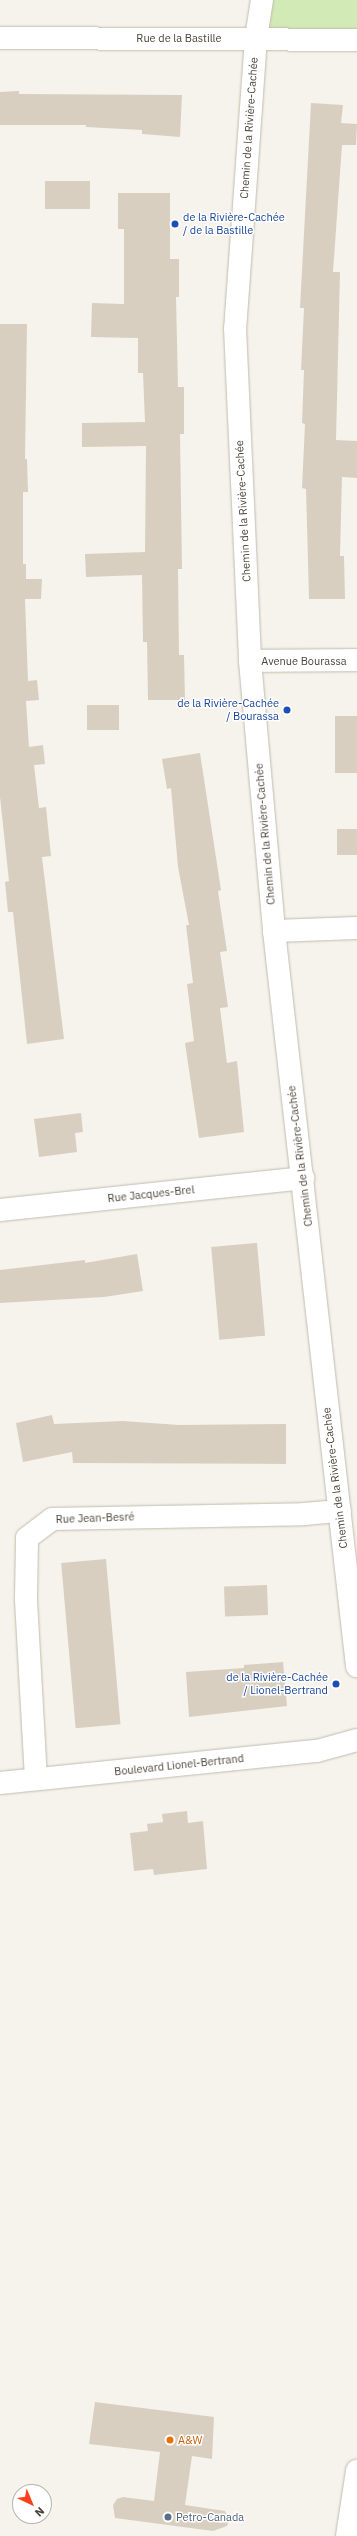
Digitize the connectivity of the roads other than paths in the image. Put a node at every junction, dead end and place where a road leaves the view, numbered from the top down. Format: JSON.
{"nodes":[{"id":1,"x":262,"y":0,"type":"edge"},
{"id":2,"x":0,"y":38,"type":"edge"},
{"id":3,"x":256,"y":38,"type":"junction"},
{"id":4,"x":357,"y":40,"type":"edge"},
{"id":5,"x":357,"y":660,"type":"edge"},
{"id":6,"x":250,"y":661,"type":"junction"},
{"id":7,"x":357,"y":928,"type":"edge"},
{"id":8,"x":274,"y":931,"type":"junction"},
{"id":9,"x":303,"y":1178,"type":"junction"},
{"id":10,"x":0,"y":1210,"type":"edge"},
{"id":11,"x":340,"y":1511,"type":"junction"},
{"id":12,"x":357,"y":1666,"type":"edge"},
{"id":13,"x":357,"y":1740,"type":"edge"},
{"id":14,"x":36,"y":1779,"type":"junction"},
{"id":15,"x":0,"y":1783,"type":"edge"},
{"id":16,"x":357,"y":2471,"type":"edge"},
{"id":17,"x":347,"y":2536,"type":"edge"}],
"edges":[{"from":1,"to":3,"type":"street","name":"Chemin de la Rivière-Cachée"},
{"from":2,"to":3,"type":"street","name":"Rue de la Bastille"},
{"from":3,"to":4,"type":"street","name":"Rue de la Bastille"},
{"from":3,"to":6,"type":"street","name":"Chemin de la Rivière-Cachée"},
{"from":5,"to":6,"type":"street","name":"Avenue Bourassa"},
{"from":6,"to":8,"type":"street","name":"Chemin de la Rivière-Cachée"},
{"from":7,"to":8,"type":"street"},
{"from":8,"to":9,"type":"street","name":"Chemin de la Rivière-Cachée"},
{"from":9,"to":10,"type":"street","name":"Rue Jacques-Brel"},
{"from":9,"to":11,"type":"street","name":"Chemin de la Rivière-Cachée"},
{"from":11,"to":12,"type":"street","name":"Chemin de la Rivière-Cachée"},
{"from":11,"to":14,"type":"street","name":"Rue Jean-Besré"},
{"from":13,"to":14,"type":"street","name":"Boulevard Lionel-Bertrand"},
{"from":14,"to":15,"type":"street","name":"Boulevard Lionel-Bertrand"},
{"from":16,"to":17,"type":"street"}]}
